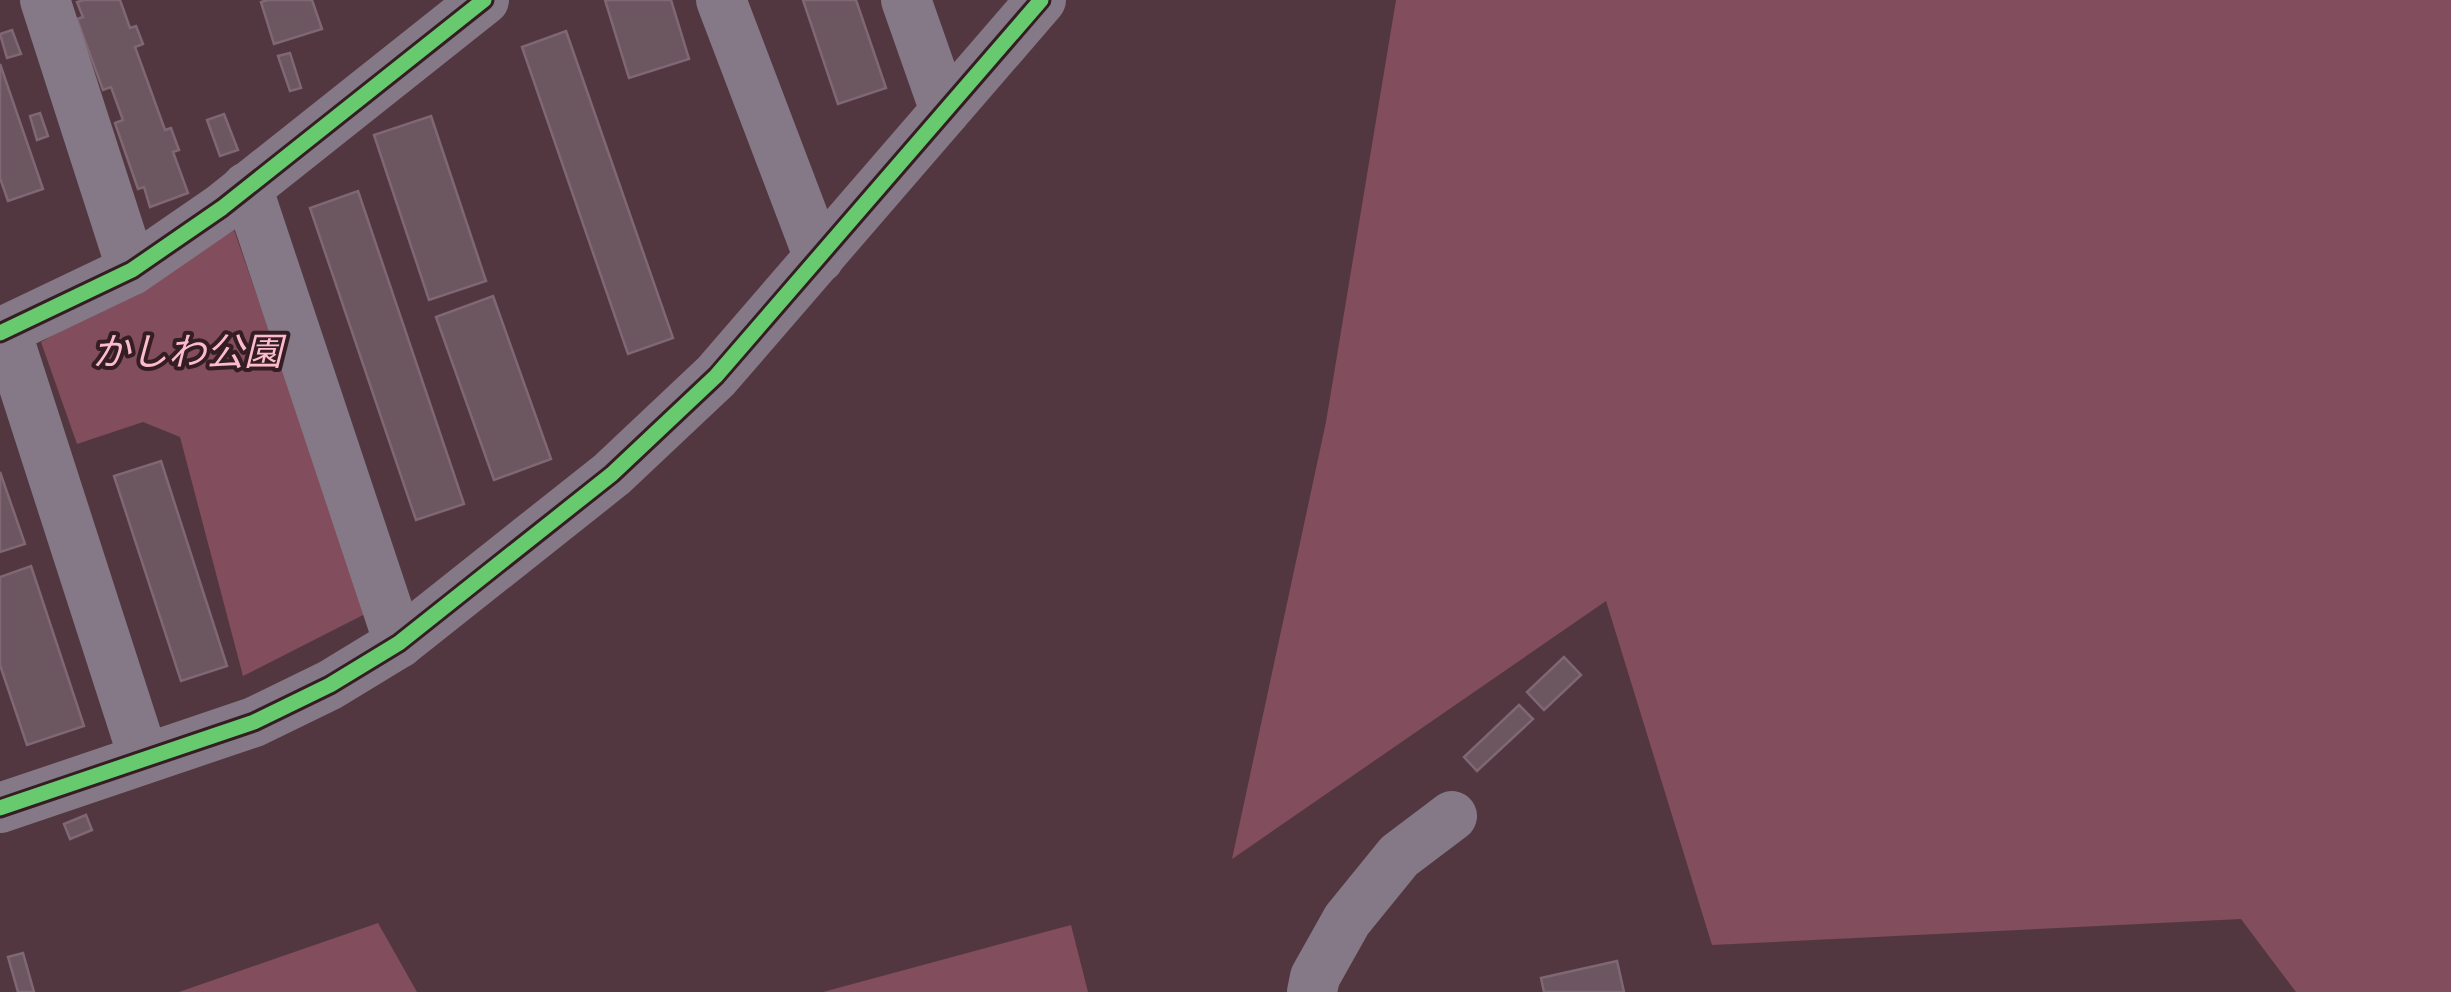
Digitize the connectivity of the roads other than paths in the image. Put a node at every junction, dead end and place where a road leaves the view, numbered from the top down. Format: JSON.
{"nodes":[{"id":1,"x":45,"y":0,"type":"edge"},
{"id":2,"x":484,"y":0,"type":"edge"},
{"id":3,"x":721,"y":0,"type":"edge"},
{"id":4,"x":906,"y":0,"type":"edge"},
{"id":5,"x":1041,"y":0,"type":"edge"},
{"id":6,"x":945,"y":112,"type":"junction"},
{"id":7,"x":247,"y":188,"type":"junction"},
{"id":8,"x":819,"y":258,"type":"junction"},
{"id":9,"x":132,"y":270,"type":"junction"},
{"id":10,"x":3,"y":332,"type":"edge"},
{"id":11,"x":400,"y":643,"type":"junction"},
{"id":12,"x":144,"y":759,"type":"junction"},
{"id":13,"x":2,"y":801,"type":"edge"},
{"id":14,"x":1452,"y":816,"type":"dead end"},
{"id":15,"x":1312,"y":992,"type":"edge"}],
"edges":[{"from":1,"to":9,"type":"street"},
{"from":2,"to":7,"type":"street"},
{"from":3,"to":8,"type":"street"},
{"from":4,"to":6,"type":"street"},
{"from":5,"to":6,"type":"street"},
{"from":6,"to":8,"type":"street"},
{"from":7,"to":9,"type":"street"},
{"from":7,"to":11,"type":"street"},
{"from":8,"to":11,"type":"street"},
{"from":9,"to":10,"type":"street"},
{"from":10,"to":12,"type":"street"},
{"from":11,"to":12,"type":"street"},
{"from":12,"to":13,"type":"street"},
{"from":14,"to":15,"type":"street"}]}
